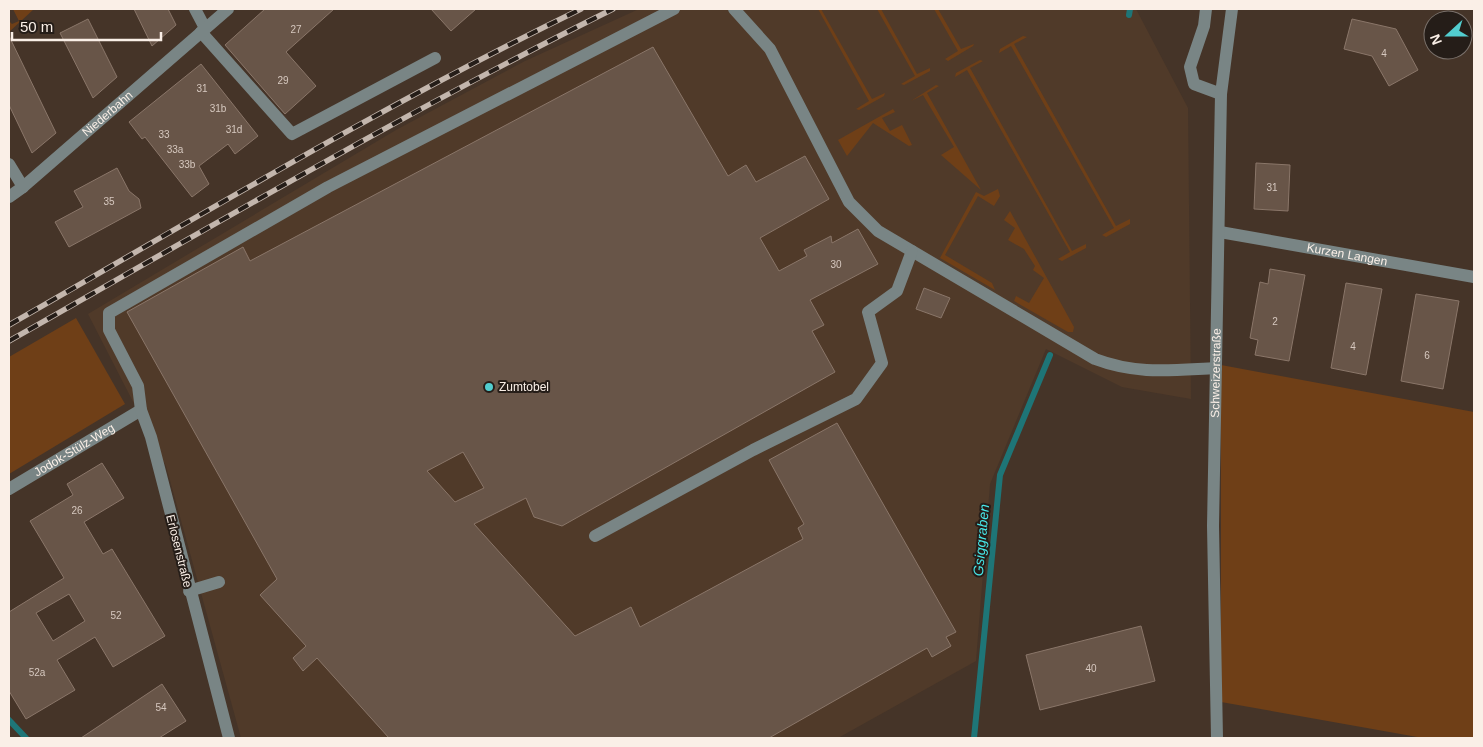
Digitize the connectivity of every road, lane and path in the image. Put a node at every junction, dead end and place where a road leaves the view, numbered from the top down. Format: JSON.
{"nodes":[{"id":1,"x":195,"y":9,"type":"edge"},
{"id":2,"x":228,"y":9,"type":"edge"},
{"id":3,"x":674,"y":9,"type":"edge"},
{"id":4,"x":734,"y":9,"type":"edge"},
{"id":5,"x":1206,"y":9,"type":"edge"},
{"id":6,"x":1232,"y":9,"type":"edge"},
{"id":7,"x":203,"y":30,"type":"junction"},
{"id":8,"x":435,"y":58,"type":"dead end"},
{"id":9,"x":1221,"y":94,"type":"junction"},
{"id":10,"x":9,"y":164,"type":"edge"},
{"id":11,"x":23,"y":188,"type":"junction"},
{"id":12,"x":9,"y":197,"type":"edge"},
{"id":13,"x":1220,"y":232,"type":"junction"},
{"id":14,"x":912,"y":251,"type":"junction"},
{"id":15,"x":1474,"y":277,"type":"edge"},
{"id":16,"x":1216,"y":368,"type":"junction"},
{"id":17,"x":141,"y":410,"type":"junction"},
{"id":18,"x":9,"y":489,"type":"edge"},
{"id":19,"x":595,"y":536,"type":"dead end"},
{"id":20,"x":219,"y":582,"type":"dead end"},
{"id":21,"x":189,"y":590,"type":"junction"},
{"id":22,"x":229,"y":738,"type":"edge"},
{"id":23,"x":1216,"y":738,"type":"edge"}],
"edges":[{"from":1,"to":7,"type":"street"},
{"from":2,"to":7,"type":"street","name":"Niederbahn"},
{"from":3,"to":17,"type":"street","name":"Erlosenstraße"},
{"from":4,"to":14,"type":"street"},
{"from":5,"to":9,"type":"street"},
{"from":6,"to":9,"type":"street","name":"Schweizerstraße"},
{"from":7,"to":8,"type":"street"},
{"from":7,"to":11,"type":"street","name":"Niederbahn"},
{"from":9,"to":13,"type":"street","name":"Schweizerstraße"},
{"from":10,"to":11,"type":"street"},
{"from":11,"to":12,"type":"street","name":"Niederbahn"},
{"from":13,"to":15,"type":"street","name":"Kurzen Langen"},
{"from":13,"to":16,"type":"street","name":"Schweizerstraße"},
{"from":14,"to":16,"type":"street"},
{"from":14,"to":19,"type":"street"},
{"from":16,"to":23,"type":"street","name":"Schweizerstraße"},
{"from":17,"to":18,"type":"street","name":"Jodok-Stülz-Weg"},
{"from":17,"to":21,"type":"street","name":"Erlosenstraße"},
{"from":20,"to":21,"type":"street"},
{"from":21,"to":22,"type":"street","name":"Erlosenstraße"}]}
